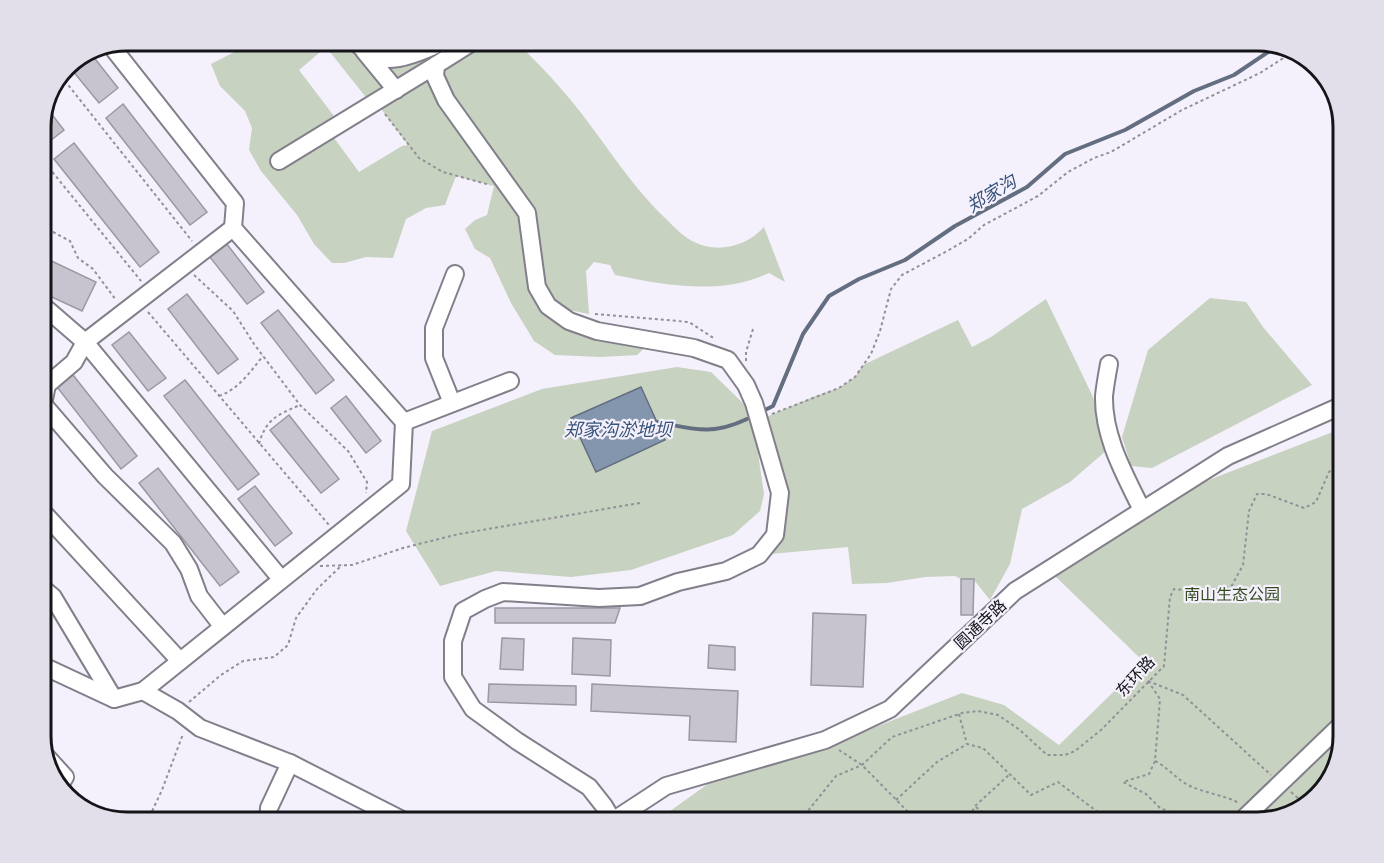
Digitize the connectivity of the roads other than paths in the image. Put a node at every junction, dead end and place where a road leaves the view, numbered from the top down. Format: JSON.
{"nodes":[{"id":1,"x":364,"y":51,"type":"edge"},
{"id":2,"x":371,"y":51,"type":"edge"},
{"id":3,"x":423,"y":51,"type":"edge"},
{"id":4,"x":457,"y":51,"type":"edge"},
{"id":5,"x":116,"y":52,"type":"edge"},
{"id":6,"x":436,"y":65,"type":"junction"},
{"id":7,"x":396,"y":90,"type":"junction"},
{"id":8,"x":279,"y":161,"type":"dead end"},
{"id":9,"x":233,"y":228,"type":"junction"},
{"id":10,"x":455,"y":273,"type":"dead end"},
{"id":11,"x":51,"y":313,"type":"edge"},
{"id":12,"x":84,"y":342,"type":"junction"},
{"id":13,"x":1109,"y":364,"type":"dead end"},
{"id":14,"x":510,"y":381,"type":"dead end"},
{"id":15,"x":51,"y":382,"type":"edge"},
{"id":16,"x":452,"y":403,"type":"junction"},
{"id":17,"x":1333,"y":409,"type":"edge"},
{"id":18,"x":51,"y":414,"type":"edge"},
{"id":19,"x":404,"y":422,"type":"junction"},
{"id":20,"x":1142,"y":510,"type":"junction"},
{"id":21,"x":51,"y":521,"type":"edge"},
{"id":22,"x":281,"y":579,"type":"junction"},
{"id":23,"x":51,"y":595,"type":"edge"},
{"id":24,"x":223,"y":627,"type":"junction"},
{"id":25,"x":180,"y":661,"type":"junction"},
{"id":26,"x":51,"y":670,"type":"edge"},
{"id":27,"x":142,"y":691,"type":"junction"},
{"id":28,"x":114,"y":699,"type":"junction"},
{"id":29,"x":1333,"y":733,"type":"edge"},
{"id":30,"x":290,"y":763,"type":"junction"},
{"id":31,"x":269,"y":812,"type":"edge"},
{"id":32,"x":386,"y":812,"type":"edge"},
{"id":33,"x":607,"y":812,"type":"edge"},
{"id":34,"x":627,"y":812,"type":"edge"},
{"id":35,"x":1251,"y":812,"type":"edge"}],
"edges":[{"from":1,"to":7,"type":"street"},
{"from":2,"to":3,"type":"street"},
{"from":4,"to":6,"type":"street"},
{"from":5,"to":9,"type":"street"},
{"from":6,"to":7,"type":"street"},
{"from":6,"to":33,"type":"street"},
{"from":7,"to":8,"type":"street"},
{"from":9,"to":12,"type":"street"},
{"from":9,"to":19,"type":"street"},
{"from":10,"to":16,"type":"street"},
{"from":11,"to":12,"type":"street"},
{"from":12,"to":15,"type":"street"},
{"from":12,"to":22,"type":"street"},
{"from":13,"to":20,"type":"street"},
{"from":14,"to":16,"type":"street"},
{"from":16,"to":19,"type":"street"},
{"from":17,"to":20,"type":"street","name":"圆通寺路"},
{"from":18,"to":24,"type":"street"},
{"from":19,"to":22,"type":"street"},
{"from":20,"to":34,"type":"street","name":"圆通寺路"},
{"from":21,"to":25,"type":"street"},
{"from":22,"to":24,"type":"street"},
{"from":23,"to":28,"type":"street"},
{"from":24,"to":25,"type":"street"},
{"from":25,"to":27,"type":"street"},
{"from":26,"to":28,"type":"street"},
{"from":27,"to":28,"type":"street"},
{"from":27,"to":30,"type":"street"},
{"from":29,"to":35,"type":"street"},
{"from":30,"to":31,"type":"street"},
{"from":30,"to":32,"type":"street"}]}
